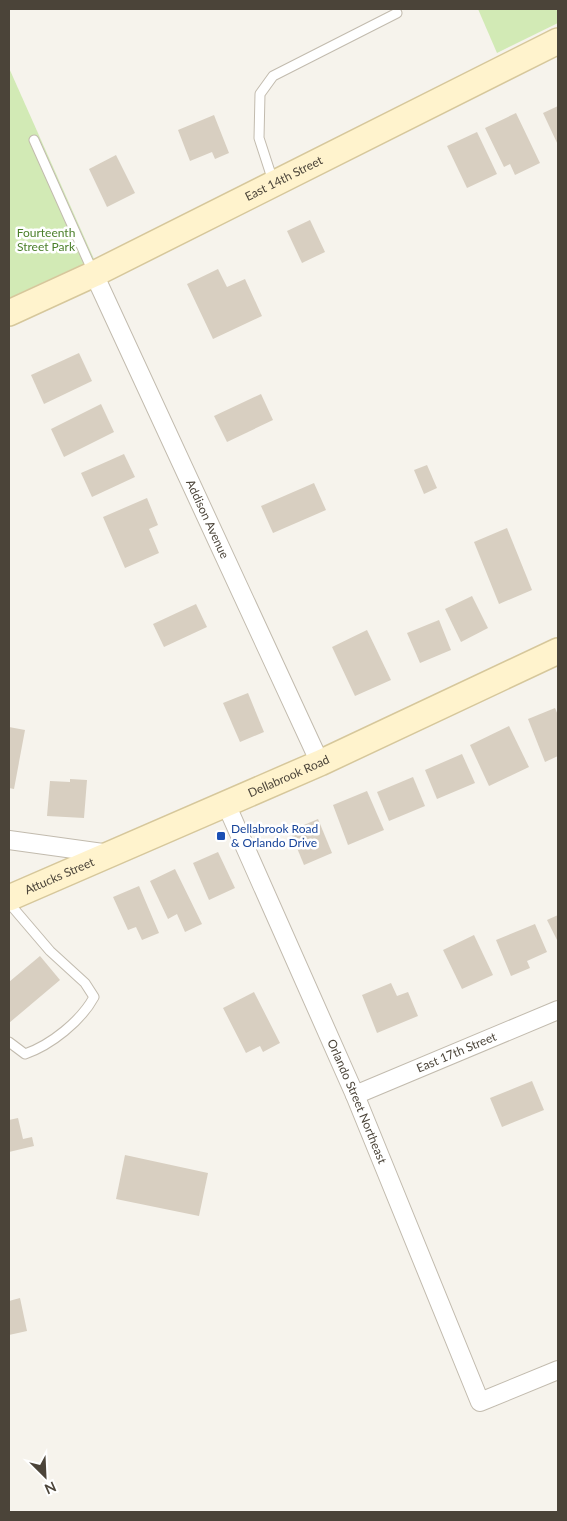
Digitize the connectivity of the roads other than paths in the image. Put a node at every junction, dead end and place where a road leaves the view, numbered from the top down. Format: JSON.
{"nodes":[{"id":1,"x":397,"y":13,"type":"dead end"},
{"id":2,"x":558,"y":41,"type":"edge"},
{"id":3,"x":34,"y":140,"type":"dead end"},
{"id":4,"x":273,"y":184,"type":"junction"},
{"id":5,"x":94,"y":274,"type":"junction"},
{"id":6,"x":9,"y":313,"type":"edge"},
{"id":7,"x":558,"y":651,"type":"edge"},
{"id":8,"x":320,"y":763,"type":"junction"},
{"id":9,"x":226,"y":804,"type":"junction"},
{"id":10,"x":9,"y":840,"type":"edge"},
{"id":11,"x":110,"y":854,"type":"junction"},
{"id":12,"x":9,"y":898,"type":"edge"},
{"id":13,"x":9,"y":903,"type":"edge"},
{"id":14,"x":558,"y":1010,"type":"edge"},
{"id":15,"x":9,"y":1042,"type":"edge"},
{"id":16,"x":355,"y":1095,"type":"junction"},
{"id":17,"x":558,"y":1370,"type":"edge"}],
"edges":[{"from":1,"to":4,"type":"lane"},
{"from":2,"to":4,"type":"main road","name":"East 14th Street"},
{"from":3,"to":5,"type":"lane"},
{"from":4,"to":5,"type":"main road","name":"East 14th Street"},
{"from":5,"to":6,"type":"main road","name":"East 14th Street"},
{"from":5,"to":8,"type":"street","name":"Addison Avenue"},
{"from":7,"to":8,"type":"main road","name":"Dellabrook Road"},
{"from":8,"to":9,"type":"main road","name":"Dellabrook Road"},
{"from":9,"to":11,"type":"main road","name":"Dellabrook Road"},
{"from":9,"to":16,"type":"street","name":"Orlando Street Northeast"},
{"from":10,"to":11,"type":"street"},
{"from":11,"to":12,"type":"main road","name":"Attucks Street"},
{"from":13,"to":15,"type":"lane"},
{"from":14,"to":16,"type":"street","name":"East 17th Street"},
{"from":16,"to":17,"type":"street","name":"Orlando Street Northeast"}]}
